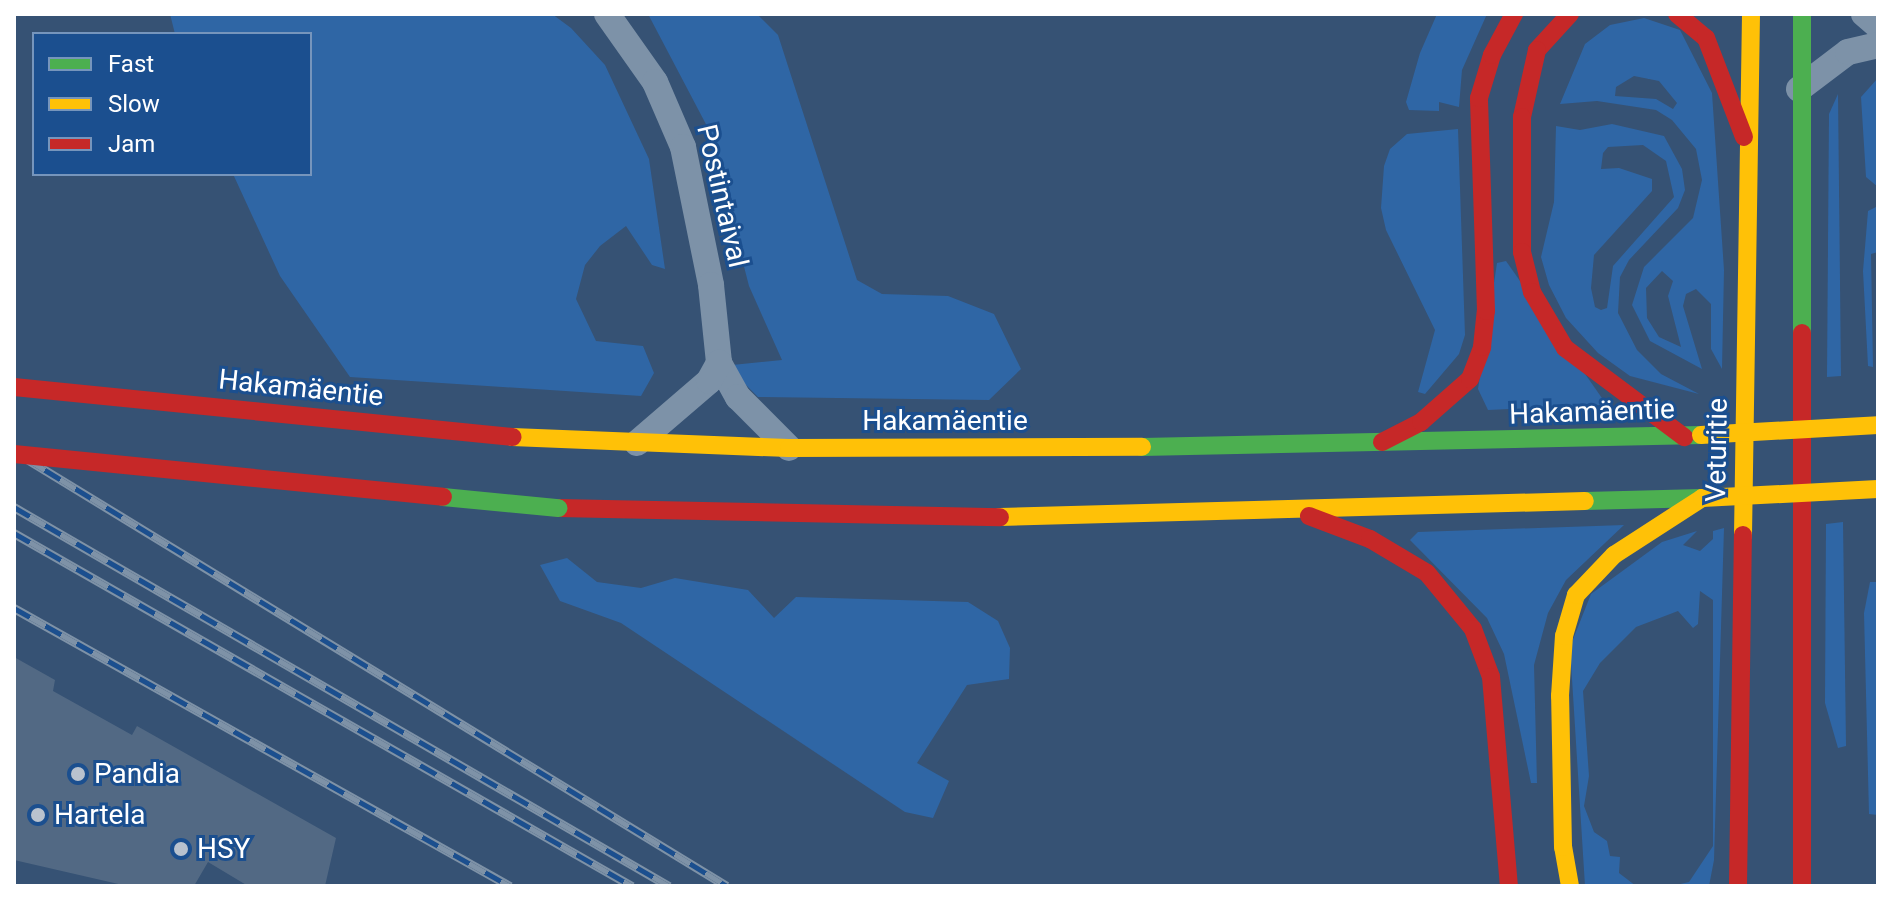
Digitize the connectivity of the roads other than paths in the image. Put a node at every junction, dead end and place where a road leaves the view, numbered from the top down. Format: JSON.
{"nodes":[{"id":1,"x":607,"y":14,"type":"edge"},
{"id":2,"x":1514,"y":14,"type":"edge"},
{"id":3,"x":1570,"y":14,"type":"edge"},
{"id":4,"x":1677,"y":14,"type":"edge"},
{"id":5,"x":1751,"y":14,"type":"edge"},
{"id":6,"x":1802,"y":14,"type":"edge"},
{"id":7,"x":1864,"y":14,"type":"edge"},
{"id":8,"x":1878,"y":26,"type":"edge"},
{"id":9,"x":1878,"y":45,"type":"edge"},
{"id":10,"x":1799,"y":89,"type":"junction"},
{"id":11,"x":1746,"y":140,"type":"junction"},
{"id":12,"x":719,"y":363,"type":"junction"},
{"id":13,"x":14,"y":387,"type":"edge"},
{"id":14,"x":1878,"y":425,"type":"edge"},
{"id":15,"x":1693,"y":436,"type":"junction"},
{"id":16,"x":637,"y":443,"type":"junction"},
{"id":17,"x":1368,"y":446,"type":"junction"},
{"id":18,"x":789,"y":448,"type":"junction"},
{"id":19,"x":14,"y":454,"type":"edge"},
{"id":20,"x":1878,"y":489,"type":"edge"},
{"id":21,"x":1702,"y":498,"type":"junction"},
{"id":22,"x":1294,"y":510,"type":"junction"},
{"id":23,"x":1509,"y":886,"type":"edge"},
{"id":24,"x":1570,"y":886,"type":"edge"},
{"id":25,"x":1738,"y":886,"type":"edge"},
{"id":26,"x":1802,"y":886,"type":"edge"}],
"edges":[{"from":1,"to":12,"type":"street","name":"Postintaival"},
{"from":2,"to":17,"type":"main road"},
{"from":3,"to":15,"type":"main road"},
{"from":4,"to":11,"type":"main road"},
{"from":5,"to":11,"type":"main road","name":"Veturitie"},
{"from":6,"to":10,"type":"main road"},
{"from":7,"to":8,"type":"street"},
{"from":9,"to":10,"type":"street"},
{"from":10,"to":26,"type":"main road"},
{"from":11,"to":25,"type":"main road","name":"Veturitie"},
{"from":12,"to":16,"type":"street"},
{"from":12,"to":18,"type":"street"},
{"from":13,"to":16,"type":"main road","name":"Hakamäentie"},
{"from":14,"to":15,"type":"main road","name":"Hakamäentie","bridge":true},
{"from":15,"to":17,"type":"main road","name":"Hakamäentie"},
{"from":16,"to":18,"type":"main road","name":"Hakamäentie"},
{"from":17,"to":18,"type":"main road","name":"Hakamäentie"},
{"from":19,"to":22,"type":"main road","bridge":true},
{"from":20,"to":21,"type":"main road","bridge":true},
{"from":21,"to":22,"type":"main road"},
{"from":21,"to":24,"type":"main road"},
{"from":22,"to":23,"type":"main road"}]}
